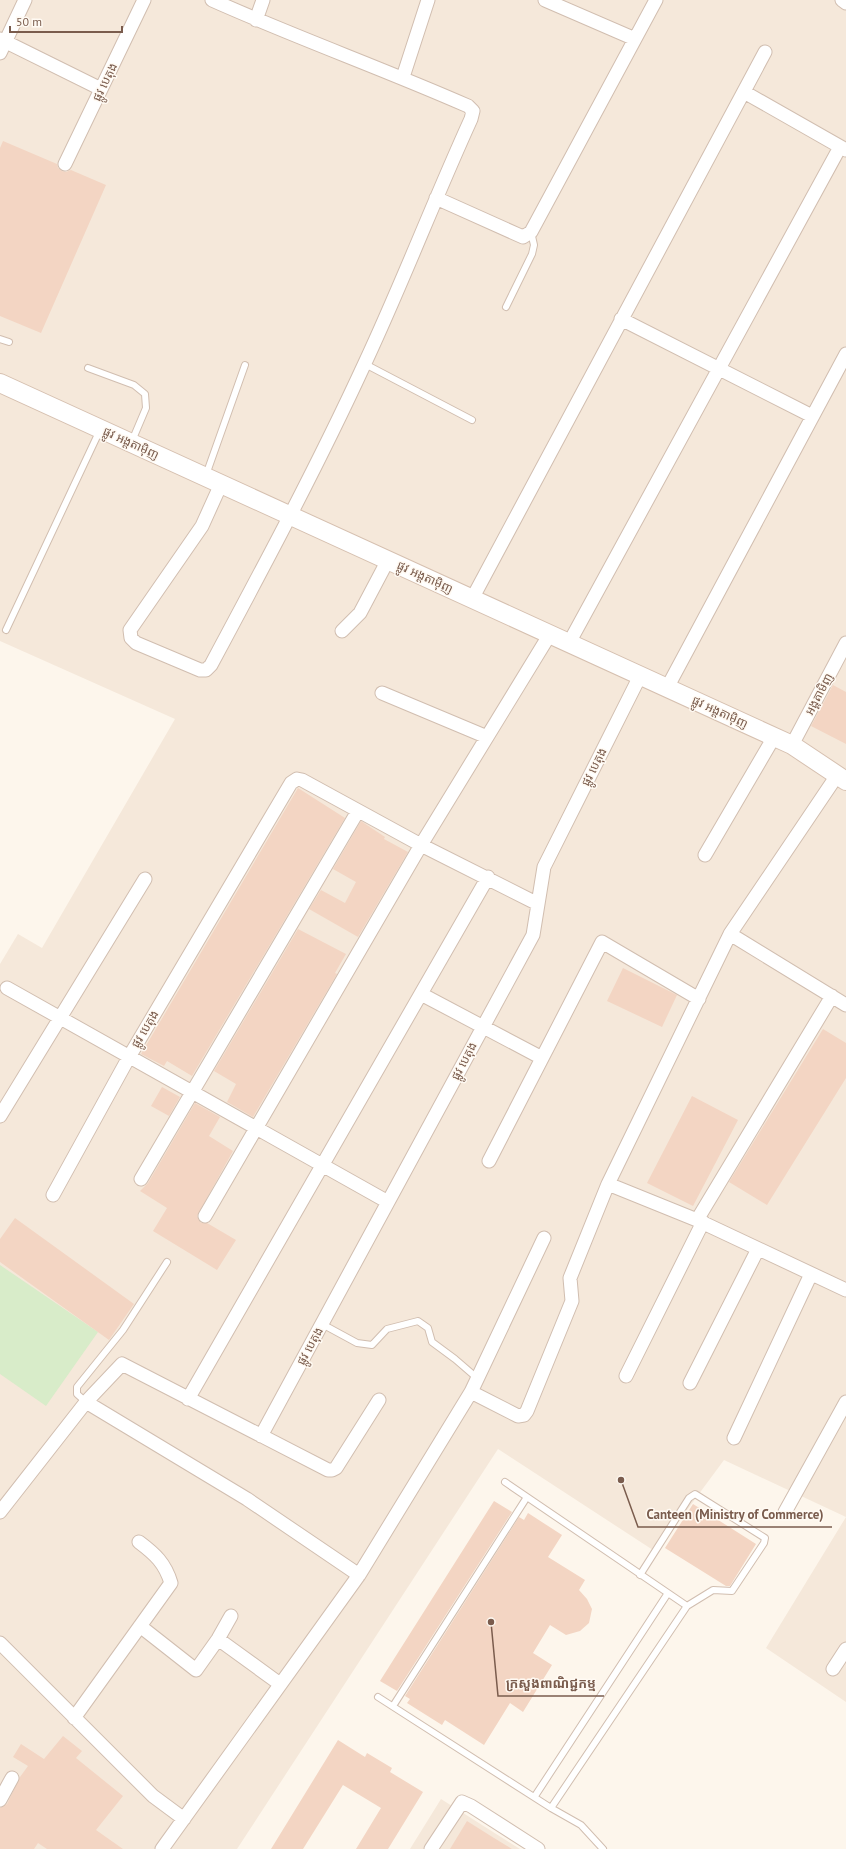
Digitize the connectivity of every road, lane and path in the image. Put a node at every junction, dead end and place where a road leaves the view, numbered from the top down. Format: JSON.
{"nodes":[{"id":1,"x":25,"y":0,"type":"edge"},
{"id":2,"x":144,"y":0,"type":"edge"},
{"id":3,"x":212,"y":0,"type":"edge"},
{"id":4,"x":263,"y":0,"type":"edge"},
{"id":5,"x":428,"y":0,"type":"edge"},
{"id":6,"x":545,"y":0,"type":"edge"},
{"id":7,"x":656,"y":0,"type":"edge"},
{"id":8,"x":842,"y":0,"type":"edge"},
{"id":9,"x":846,"y":3,"type":"edge"},
{"id":10,"x":256,"y":20,"type":"junction"},
{"id":11,"x":635,"y":39,"type":"junction"},
{"id":12,"x":2,"y":44,"type":"edge"},
{"id":13,"x":765,"y":52,"type":"dead end"},
{"id":14,"x":403,"y":77,"type":"junction"},
{"id":15,"x":101,"y":89,"type":"junction"},
{"id":16,"x":744,"y":92,"type":"junction"},
{"id":17,"x":843,"y":149,"type":"edge"},
{"id":18,"x":65,"y":164,"type":"dead end"},
{"id":19,"x":436,"y":198,"type":"junction"},
{"id":20,"x":531,"y":232,"type":"junction"},
{"id":21,"x":506,"y":307,"type":"dead end"},
{"id":22,"x":621,"y":319,"type":"junction"},
{"id":23,"x":0,"y":339,"type":"edge"},
{"id":24,"x":9,"y":342,"type":"dead end"},
{"id":25,"x":846,"y":354,"type":"edge"},
{"id":26,"x":365,"y":364,"type":"junction"},
{"id":27,"x":245,"y":365,"type":"dead end"},
{"id":28,"x":88,"y":368,"type":"dead end"},
{"id":29,"x":718,"y":368,"type":"junction"},
{"id":30,"x":0,"y":383,"type":"edge"},
{"id":31,"x":812,"y":416,"type":"junction"},
{"id":32,"x":472,"y":420,"type":"dead end"},
{"id":33,"x":101,"y":429,"type":"junction"},
{"id":34,"x":131,"y":443,"type":"junction"},
{"id":35,"x":213,"y":480,"type":"junction"},
{"id":36,"x":291,"y":516,"type":"junction"},
{"id":37,"x":388,"y":560,"type":"junction"},
{"id":38,"x":472,"y":599,"type":"junction"},
{"id":39,"x":6,"y":630,"type":"dead end"},
{"id":40,"x":342,"y":631,"type":"dead end"},
{"id":41,"x":550,"y":634,"type":"junction"},
{"id":42,"x":569,"y":643,"type":"junction"},
{"id":43,"x":846,"y":643,"type":"edge"},
{"id":44,"x":640,"y":676,"type":"junction"},
{"id":45,"x":667,"y":688,"type":"junction"},
{"id":46,"x":382,"y":693,"type":"dead end"},
{"id":47,"x":774,"y":737,"type":"junction"},
{"id":48,"x":487,"y":738,"type":"junction"},
{"id":49,"x":792,"y":745,"type":"junction"},
{"id":50,"x":842,"y":778,"type":"edge"},
{"id":51,"x":358,"y":811,"type":"junction"},
{"id":52,"x":421,"y":845,"type":"junction"},
{"id":53,"x":705,"y":855,"type":"dead end"},
{"id":54,"x":488,"y":877,"type":"junction"},
{"id":55,"x":145,"y":879,"type":"dead end"},
{"id":56,"x":538,"y":904,"type":"junction"},
{"id":57,"x":730,"y":934,"type":"junction"},
{"id":58,"x":7,"y":988,"type":"dead end"},
{"id":59,"x":421,"y":994,"type":"junction"},
{"id":60,"x":832,"y":996,"type":"junction"},
{"id":61,"x":699,"y":999,"type":"junction"},
{"id":62,"x":846,"y":1005,"type":"edge"},
{"id":63,"x":60,"y":1018,"type":"junction"},
{"id":64,"x":483,"y":1026,"type":"junction"},
{"id":65,"x":129,"y":1057,"type":"junction"},
{"id":66,"x":542,"y":1058,"type":"junction"},
{"id":67,"x":194,"y":1093,"type":"junction"},
{"id":68,"x":0,"y":1116,"type":"edge"},
{"id":69,"x":257,"y":1129,"type":"junction"},
{"id":70,"x":489,"y":1160,"type":"dead end"},
{"id":71,"x":323,"y":1166,"type":"junction"},
{"id":72,"x":141,"y":1179,"type":"dead end"},
{"id":73,"x":608,"y":1184,"type":"junction"},
{"id":74,"x":53,"y":1195,"type":"dead end"},
{"id":75,"x":388,"y":1202,"type":"junction"},
{"id":76,"x":205,"y":1216,"type":"dead end"},
{"id":77,"x":700,"y":1221,"type":"junction"},
{"id":78,"x":544,"y":1238,"type":"dead end"},
{"id":79,"x":758,"y":1249,"type":"junction"},
{"id":80,"x":167,"y":1262,"type":"dead end"},
{"id":81,"x":811,"y":1274,"type":"junction"},
{"id":82,"x":846,"y":1290,"type":"edge"},
{"id":83,"x":322,"y":1324,"type":"junction"},
{"id":84,"x":626,"y":1376,"type":"dead end"},
{"id":85,"x":477,"y":1378,"type":"junction"},
{"id":86,"x":690,"y":1382,"type":"dead end"},
{"id":87,"x":471,"y":1392,"type":"junction"},
{"id":88,"x":188,"y":1399,"type":"junction"},
{"id":89,"x":378,"y":1400,"type":"dead end"},
{"id":90,"x":86,"y":1402,"type":"junction"},
{"id":91,"x":846,"y":1402,"type":"edge"},
{"id":92,"x":261,"y":1436,"type":"junction"},
{"id":93,"x":734,"y":1438,"type":"dead end"},
{"id":94,"x":505,"y":1482,"type":"dead end"},
{"id":95,"x":527,"y":1497,"type":"junction"},
{"id":96,"x":0,"y":1512,"type":"edge"},
{"id":97,"x":786,"y":1512,"type":"dead end"},
{"id":98,"x":139,"y":1542,"type":"dead end"},
{"id":99,"x":359,"y":1575,"type":"junction"},
{"id":100,"x":640,"y":1575,"type":"junction"},
{"id":101,"x":668,"y":1593,"type":"junction"},
{"id":102,"x":687,"y":1606,"type":"junction"},
{"id":103,"x":231,"y":1616,"type":"dead end"},
{"id":104,"x":140,"y":1626,"type":"junction"},
{"id":105,"x":218,"y":1639,"type":"junction"},
{"id":106,"x":0,"y":1643,"type":"edge"},
{"id":107,"x":846,"y":1649,"type":"edge"},
{"id":108,"x":832,"y":1669,"type":"dead end"},
{"id":109,"x":280,"y":1684,"type":"junction"},
{"id":110,"x":378,"y":1696,"type":"dead end"},
{"id":111,"x":393,"y":1706,"type":"junction"},
{"id":112,"x":74,"y":1718,"type":"junction"},
{"id":113,"x":12,"y":1778,"type":"dead end"},
{"id":114,"x":535,"y":1796,"type":"junction"},
{"id":115,"x":0,"y":1800,"type":"edge"},
{"id":116,"x":551,"y":1808,"type":"junction"},
{"id":117,"x":184,"y":1819,"type":"junction"},
{"id":118,"x":162,"y":1849,"type":"edge"},
{"id":119,"x":431,"y":1849,"type":"edge"},
{"id":120,"x":538,"y":1849,"type":"edge"},
{"id":121,"x":603,"y":1849,"type":"edge"}],
"edges":[{"from":1,"to":12,"type":"street"},
{"from":2,"to":15,"type":"street","name":"ផ្លូវ បេតុង"},
{"from":3,"to":10,"type":"street"},
{"from":4,"to":10,"type":"street"},
{"from":5,"to":14,"type":"street"},
{"from":6,"to":11,"type":"street"},
{"from":7,"to":11,"type":"street"},
{"from":8,"to":9,"type":"street"},
{"from":10,"to":14,"type":"street"},
{"from":11,"to":20,"type":"street"},
{"from":12,"to":15,"type":"street"},
{"from":13,"to":16,"type":"street"},
{"from":14,"to":19,"type":"street"},
{"from":15,"to":18,"type":"street","name":"ផ្លូវ បេតុង"},
{"from":16,"to":17,"type":"street"},
{"from":16,"to":22,"type":"street"},
{"from":17,"to":29,"type":"street"},
{"from":19,"to":20,"type":"street"},
{"from":19,"to":26,"type":"street"},
{"from":20,"to":21,"type":"lane"},
{"from":22,"to":29,"type":"street"},
{"from":22,"to":38,"type":"street"},
{"from":23,"to":24,"type":"lane"},
{"from":25,"to":31,"type":"street"},
{"from":26,"to":32,"type":"lane"},
{"from":26,"to":36,"type":"street"},
{"from":27,"to":35,"type":"lane"},
{"from":28,"to":34,"type":"lane"},
{"from":29,"to":31,"type":"street"},
{"from":29,"to":42,"type":"street"},
{"from":30,"to":33,"type":"street","name":"ផ្លូវ អង្តតាម៉ិញ"},
{"from":31,"to":45,"type":"street"},
{"from":33,"to":34,"type":"street","name":"ផ្លូវ អង្តតាម៉ិញ"},
{"from":33,"to":39,"type":"lane"},
{"from":34,"to":35,"type":"street","name":"ផ្លូវ អង្តតាម៉ិញ"},
{"from":35,"to":36,"type":"street","name":"ផ្លូវ អង្តតាម៉ិញ"},
{"from":35,"to":36,"type":"street"},
{"from":36,"to":37,"type":"street","name":"ផ្លូវ អង្តតាម៉ិញ"},
{"from":37,"to":38,"type":"street","name":"ផ្លូវ អង្តតាម៉ិញ"},
{"from":37,"to":40,"type":"street"},
{"from":38,"to":41,"type":"street","name":"ផ្លូវ អង្តតាម៉ិញ"},
{"from":41,"to":42,"type":"street","name":"ផ្លូវ អង្តតាម៉ិញ"},
{"from":41,"to":48,"type":"street"},
{"from":42,"to":44,"type":"street","name":"ផ្លូវ អង្តតាម៉ិញ"},
{"from":43,"to":49,"type":"street","name":"អង្គតាមិញ"},
{"from":44,"to":45,"type":"street","name":"ផ្លូវ អង្តតាម៉ិញ"},
{"from":44,"to":56,"type":"street","name":"ផ្លូវ បេតុង"},
{"from":45,"to":47,"type":"street","name":"ផ្លូវ អង្តតាម៉ិញ"},
{"from":46,"to":48,"type":"street"},
{"from":47,"to":49,"type":"street","name":"ផ្លូវ អង្តតាម៉ិញ"},
{"from":47,"to":53,"type":"street"},
{"from":48,"to":52,"type":"street"},
{"from":49,"to":50,"type":"street","name":"ផ្លូវ អង្តតាម៉ិញ"},
{"from":50,"to":57,"type":"street"},
{"from":51,"to":52,"type":"street"},
{"from":51,"to":65,"type":"street","name":"ផ្លូវ បេតុង"},
{"from":51,"to":67,"type":"street"},
{"from":52,"to":54,"type":"street"},
{"from":52,"to":69,"type":"street"},
{"from":54,"to":56,"type":"street"},
{"from":54,"to":59,"type":"street"},
{"from":55,"to":63,"type":"street"},
{"from":56,"to":64,"type":"street","name":"ផ្លូវ បេតុង"},
{"from":57,"to":60,"type":"street"},
{"from":57,"to":61,"type":"street"},
{"from":58,"to":63,"type":"street"},
{"from":59,"to":64,"type":"street"},
{"from":59,"to":71,"type":"street"},
{"from":60,"to":62,"type":"street"},
{"from":60,"to":77,"type":"street"},
{"from":61,"to":66,"type":"street"},
{"from":61,"to":73,"type":"street"},
{"from":63,"to":65,"type":"street"},
{"from":63,"to":68,"type":"street"},
{"from":64,"to":66,"type":"street"},
{"from":64,"to":75,"type":"street","name":"ផ្លូវ បេតុង"},
{"from":65,"to":67,"type":"street"},
{"from":65,"to":74,"type":"street","name":"ផ្លូវ បេតុង"},
{"from":66,"to":70,"type":"street"},
{"from":67,"to":69,"type":"street"},
{"from":67,"to":72,"type":"street"},
{"from":69,"to":71,"type":"street"},
{"from":69,"to":76,"type":"street"},
{"from":71,"to":75,"type":"street"},
{"from":71,"to":88,"type":"street"},
{"from":73,"to":77,"type":"street"},
{"from":73,"to":87,"type":"street"},
{"from":75,"to":83,"type":"street","name":"ផ្លូវ បេតុង"},
{"from":77,"to":79,"type":"street"},
{"from":77,"to":84,"type":"street"},
{"from":78,"to":85,"type":"street"},
{"from":79,"to":81,"type":"street"},
{"from":79,"to":86,"type":"street"},
{"from":80,"to":90,"type":"lane"},
{"from":81,"to":82,"type":"street"},
{"from":81,"to":93,"type":"street"},
{"from":83,"to":85,"type":"lane"},
{"from":83,"to":92,"type":"street","name":"ផ្លូវ បេតុង"},
{"from":85,"to":87,"type":"street"},
{"from":87,"to":99,"type":"street"},
{"from":88,"to":90,"type":"street"},
{"from":88,"to":92,"type":"street"},
{"from":89,"to":92,"type":"street"},
{"from":90,"to":96,"type":"street"},
{"from":90,"to":99,"type":"street"},
{"from":91,"to":97,"type":"street"},
{"from":94,"to":95,"type":"lane"},
{"from":95,"to":100,"type":"lane"},
{"from":95,"to":111,"type":"lane"},
{"from":98,"to":104,"type":"street"},
{"from":99,"to":109,"type":"street"},
{"from":100,"to":101,"type":"lane"},
{"from":100,"to":102,"type":"lane"},
{"from":101,"to":102,"type":"lane"},
{"from":101,"to":114,"type":"lane"},
{"from":102,"to":116,"type":"lane"},
{"from":103,"to":105,"type":"street"},
{"from":104,"to":105,"type":"street"},
{"from":104,"to":112,"type":"street"},
{"from":105,"to":109,"type":"street"},
{"from":106,"to":112,"type":"street"},
{"from":107,"to":108,"type":"street"},
{"from":109,"to":117,"type":"street"},
{"from":110,"to":111,"type":"lane"},
{"from":111,"to":114,"type":"lane"},
{"from":112,"to":117,"type":"street"},
{"from":113,"to":115,"type":"street"},
{"from":114,"to":116,"type":"lane"},
{"from":116,"to":121,"type":"lane"},
{"from":117,"to":118,"type":"street"},
{"from":119,"to":120,"type":"street"}]}
